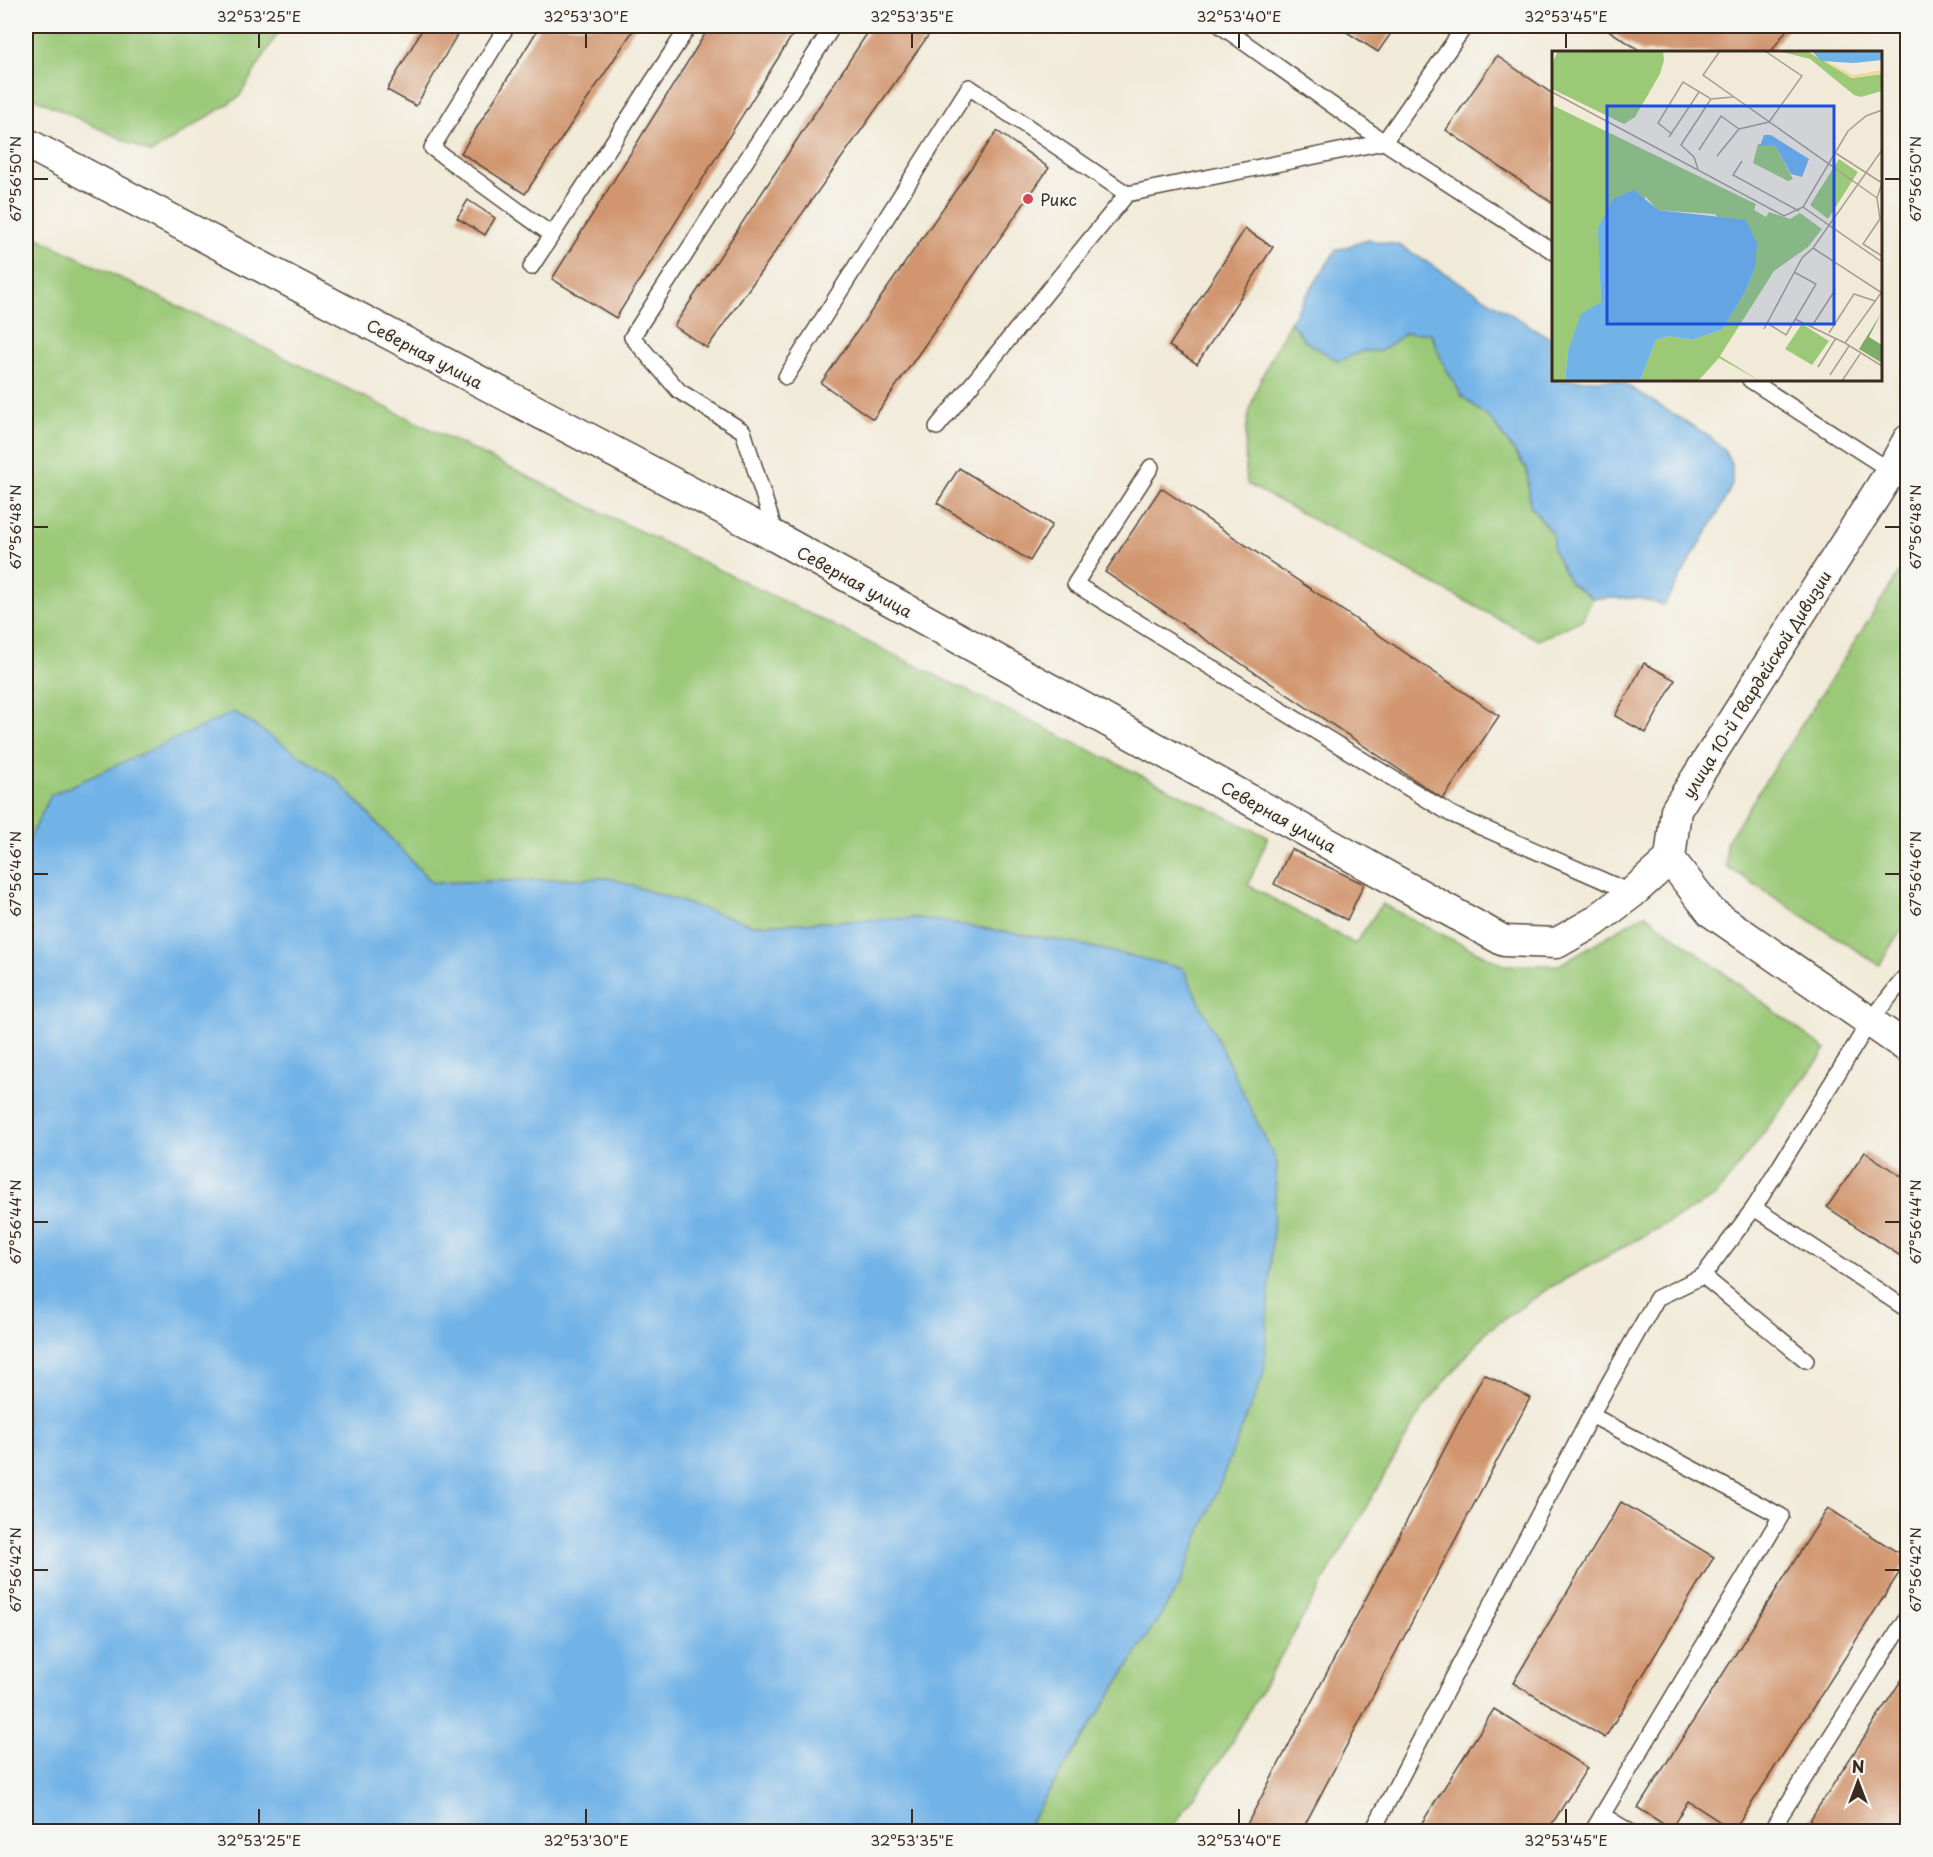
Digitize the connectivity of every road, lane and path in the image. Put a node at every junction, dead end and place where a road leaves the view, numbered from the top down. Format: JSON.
{"nodes":[{"id":1,"x":507,"y":26,"type":"edge"},
{"id":2,"x":690,"y":26,"type":"edge"},
{"id":3,"x":833,"y":26,"type":"edge"},
{"id":4,"x":1221,"y":26,"type":"edge"},
{"id":5,"x":1465,"y":26,"type":"edge"},
{"id":6,"x":1384,"y":142,"type":"junction"},
{"id":7,"x":26,"y":143,"type":"edge"},
{"id":8,"x":1127,"y":194,"type":"junction"},
{"id":9,"x":552,"y":236,"type":"junction"},
{"id":10,"x":1552,"y":251,"type":"edge"},
{"id":11,"x":531,"y":267,"type":"dead end"},
{"id":12,"x":786,"y":377,"type":"dead end"},
{"id":13,"x":1752,"y":381,"type":"edge"},
{"id":14,"x":938,"y":427,"type":"dead end"},
{"id":15,"x":1908,"y":440,"type":"edge"},
{"id":16,"x":1151,"y":467,"type":"dead end"},
{"id":17,"x":1899,"y":479,"type":"edge"},
{"id":18,"x":776,"y":537,"type":"junction"},
{"id":19,"x":1670,"y":859,"type":"junction"},
{"id":20,"x":1632,"y":893,"type":"junction"},
{"id":21,"x":1908,"y":973,"type":"edge"},
{"id":22,"x":1869,"y":1023,"type":"junction"},
{"id":23,"x":1908,"y":1048,"type":"edge"},
{"id":24,"x":1754,"y":1208,"type":"junction"},
{"id":25,"x":1703,"y":1276,"type":"junction"},
{"id":26,"x":1908,"y":1310,"type":"edge"},
{"id":27,"x":1806,"y":1360,"type":"dead end"},
{"id":28,"x":1591,"y":1415,"type":"junction"},
{"id":29,"x":1908,"y":1615,"type":"edge"},
{"id":30,"x":1602,"y":1815,"type":"junction"},
{"id":31,"x":1372,"y":1832,"type":"edge"},
{"id":32,"x":1592,"y":1832,"type":"edge"},
{"id":33,"x":1630,"y":1832,"type":"edge"},
{"id":34,"x":1770,"y":1832,"type":"edge"}],
"edges":[{"from":1,"to":9,"type":"lane"},
{"from":2,"to":9,"type":"lane"},
{"from":3,"to":18,"type":"lane"},
{"from":4,"to":6,"type":"lane"},
{"from":5,"to":6,"type":"lane"},
{"from":6,"to":8,"type":"lane"},
{"from":6,"to":10,"type":"lane"},
{"from":7,"to":18,"type":"street","name":"Северная улица"},
{"from":8,"to":12,"type":"lane"},
{"from":8,"to":14,"type":"lane"},
{"from":9,"to":11,"type":"lane"},
{"from":13,"to":17,"type":"lane"},
{"from":15,"to":17,"type":"street","name":"улица 10-й Гвардейской Дивизии"},
{"from":16,"to":20,"type":"lane"},
{"from":17,"to":19,"type":"street","name":"улица 10-й Гвардейской Дивизии"},
{"from":18,"to":20,"type":"street","name":"Северная улица"},
{"from":19,"to":20,"type":"street","name":"Северная улица"},
{"from":19,"to":22,"type":"street"},
{"from":21,"to":22,"type":"lane"},
{"from":22,"to":23,"type":"street"},
{"from":22,"to":24,"type":"lane"},
{"from":24,"to":25,"type":"lane"},
{"from":24,"to":26,"type":"lane"},
{"from":25,"to":27,"type":"lane"},
{"from":25,"to":28,"type":"lane"},
{"from":28,"to":30,"type":"lane"},
{"from":28,"to":31,"type":"lane"},
{"from":29,"to":34,"type":"lane"},
{"from":30,"to":32,"type":"lane"},
{"from":30,"to":33,"type":"lane"}]}
